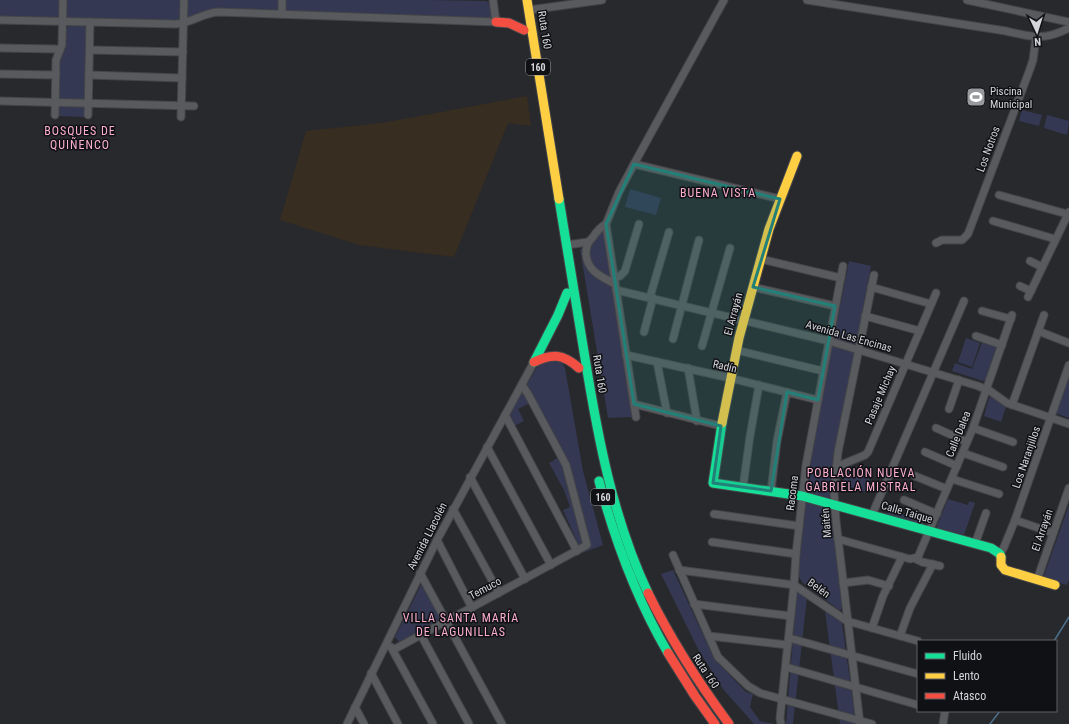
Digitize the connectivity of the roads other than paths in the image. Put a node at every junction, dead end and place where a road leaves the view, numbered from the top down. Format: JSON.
{"nodes":[{"id":1,"x":63,"y":0,"type":"edge"},
{"id":2,"x":184,"y":0,"type":"edge"},
{"id":3,"x":282,"y":0,"type":"edge"},
{"id":4,"x":493,"y":0,"type":"edge"},
{"id":5,"x":519,"y":0,"type":"edge"},
{"id":6,"x":527,"y":0,"type":"edge"},
{"id":7,"x":602,"y":0,"type":"edge"},
{"id":8,"x":724,"y":0,"type":"edge"},
{"id":9,"x":807,"y":0,"type":"edge"},
{"id":10,"x":966,"y":0,"type":"edge"},
{"id":11,"x":529,"y":10,"type":"junction"},
{"id":12,"x":282,"y":14,"type":"junction"},
{"id":13,"x":0,"y":20,"type":"edge"},
{"id":14,"x":62,"y":22,"type":"junction"},
{"id":15,"x":90,"y":22,"type":"junction"},
{"id":16,"x":496,"y":22,"type":"junction"},
{"id":17,"x":1069,"y":22,"type":"edge"},
{"id":18,"x":183,"y":24,"type":"junction"},
{"id":19,"x":1069,"y":28,"type":"edge"},
{"id":20,"x":524,"y":30,"type":"junction"},
{"id":21,"x":1036,"y":38,"type":"junction"},
{"id":22,"x":0,"y":48,"type":"edge"},
{"id":23,"x":60,"y":50,"type":"junction"},
{"id":24,"x":90,"y":50,"type":"junction"},
{"id":25,"x":183,"y":52,"type":"junction"},
{"id":26,"x":0,"y":74,"type":"edge"},
{"id":27,"x":56,"y":75,"type":"junction"},
{"id":28,"x":89,"y":75,"type":"junction"},
{"id":29,"x":182,"y":78,"type":"junction"},
{"id":30,"x":0,"y":101,"type":"edge"},
{"id":31,"x":55,"y":102,"type":"junction"},
{"id":32,"x":88,"y":103,"type":"junction"},
{"id":33,"x":181,"y":106,"type":"junction"},
{"id":34,"x":194,"y":106,"type":"dead end"},
{"id":35,"x":55,"y":115,"type":"dead end"},
{"id":36,"x":88,"y":115,"type":"dead end"},
{"id":37,"x":181,"y":117,"type":"dead end"},
{"id":38,"x":797,"y":156,"type":"dead end"},
{"id":39,"x":634,"y":164,"type":"junction"},
{"id":40,"x":999,"y":195,"type":"dead end"},
{"id":41,"x":780,"y":199,"type":"junction"},
{"id":42,"x":1068,"y":213,"type":"edge"},
{"id":43,"x":993,"y":221,"type":"dead end"},
{"id":44,"x":606,"y":224,"type":"junction"},
{"id":45,"x":639,"y":224,"type":"dead end"},
{"id":46,"x":668,"y":232,"type":"dead end"},
{"id":47,"x":1055,"y":239,"type":"junction"},
{"id":48,"x":699,"y":240,"type":"dead end"},
{"id":49,"x":588,"y":242,"type":"junction"},
{"id":50,"x":936,"y":243,"type":"dead end"},
{"id":51,"x":567,"y":245,"type":"junction"},
{"id":52,"x":730,"y":248,"type":"dead end"},
{"id":53,"x":760,"y":259,"type":"junction"},
{"id":54,"x":1030,"y":261,"type":"dead end"},
{"id":55,"x":843,"y":266,"type":"dead end"},
{"id":56,"x":1042,"y":267,"type":"junction"},
{"id":57,"x":874,"y":275,"type":"dead end"},
{"id":58,"x":841,"y":278,"type":"junction"},
{"id":59,"x":615,"y":284,"type":"junction"},
{"id":60,"x":1020,"y":286,"type":"dead end"},
{"id":61,"x":753,"y":287,"type":"junction"},
{"id":62,"x":871,"y":287,"type":"junction"},
{"id":63,"x":567,"y":293,"type":"junction"},
{"id":64,"x":936,"y":293,"type":"dead end"},
{"id":65,"x":652,"y":298,"type":"junction"},
{"id":66,"x":964,"y":301,"type":"dead end"},
{"id":67,"x":931,"y":304,"type":"junction"},
{"id":68,"x":682,"y":305,"type":"junction"},
{"id":69,"x":835,"y":306,"type":"junction"},
{"id":70,"x":982,"y":311,"type":"dead end"},
{"id":71,"x":712,"y":312,"type":"junction"},
{"id":72,"x":1044,"y":315,"type":"dead end"},
{"id":73,"x":865,"y":316,"type":"junction"},
{"id":74,"x":744,"y":320,"type":"junction"},
{"id":75,"x":920,"y":331,"type":"junction"},
{"id":76,"x":1038,"y":331,"type":"junction"},
{"id":77,"x":644,"y":332,"type":"dead end"},
{"id":78,"x":976,"y":336,"type":"dead end"},
{"id":79,"x":672,"y":339,"type":"dead end"},
{"id":80,"x":829,"y":340,"type":"junction"},
{"id":81,"x":1069,"y":343,"type":"edge"},
{"id":82,"x":1002,"y":345,"type":"junction"},
{"id":83,"x":702,"y":346,"type":"dead end"},
{"id":84,"x":736,"y":350,"type":"junction"},
{"id":85,"x":858,"y":350,"type":"junction"},
{"id":86,"x":626,"y":355,"type":"junction"},
{"id":87,"x":534,"y":362,"type":"junction"},
{"id":88,"x":657,"y":362,"type":"junction"},
{"id":89,"x":906,"y":364,"type":"junction"},
{"id":90,"x":1069,"y":365,"type":"edge"},
{"id":91,"x":579,"y":368,"type":"junction"},
{"id":92,"x":688,"y":368,"type":"junction"},
{"id":93,"x":823,"y":371,"type":"junction"},
{"id":94,"x":933,"y":372,"type":"junction"},
{"id":95,"x":730,"y":378,"type":"junction"},
{"id":96,"x":959,"y":380,"type":"junction"},
{"id":97,"x":522,"y":385,"type":"junction"},
{"id":98,"x":759,"y":385,"type":"junction"},
{"id":99,"x":987,"y":389,"type":"junction"},
{"id":100,"x":787,"y":392,"type":"junction"},
{"id":101,"x":818,"y":400,"type":"junction"},
{"id":102,"x":634,"y":404,"type":"junction"},
{"id":103,"x":1012,"y":405,"type":"junction"},
{"id":104,"x":949,"y":409,"type":"dead end"},
{"id":105,"x":667,"y":413,"type":"junction"},
{"id":106,"x":505,"y":415,"type":"junction"},
{"id":107,"x":636,"y":418,"type":"dead end"},
{"id":108,"x":1051,"y":418,"type":"junction"},
{"id":109,"x":697,"y":421,"type":"junction"},
{"id":110,"x":1069,"y":424,"type":"edge"},
{"id":111,"x":721,"y":426,"type":"junction"},
{"id":112,"x":936,"y":428,"type":"dead end"},
{"id":113,"x":973,"y":428,"type":"junction"},
{"id":114,"x":967,"y":442,"type":"junction"},
{"id":115,"x":1013,"y":442,"type":"dead end"},
{"id":116,"x":488,"y":447,"type":"junction"},
{"id":117,"x":592,"y":447,"type":"dead end"},
{"id":118,"x":925,"y":452,"type":"dead end"},
{"id":119,"x":963,"y":453,"type":"junction"},
{"id":120,"x":957,"y":466,"type":"junction"},
{"id":121,"x":836,"y":467,"type":"junction"},
{"id":122,"x":1003,"y":467,"type":"dead end"},
{"id":123,"x":597,"y":474,"type":"dead end"},
{"id":124,"x":915,"y":476,"type":"dead end"},
{"id":125,"x":470,"y":478,"type":"junction"},
{"id":126,"x":952,"y":479,"type":"junction"},
{"id":127,"x":714,"y":483,"type":"joint"},
{"id":128,"x":743,"y":487,"type":"junction"},
{"id":129,"x":1069,"y":488,"type":"edge"},
{"id":130,"x":947,"y":489,"type":"junction"},
{"id":131,"x":771,"y":491,"type":"junction"},
{"id":132,"x":998,"y":494,"type":"dead end"},
{"id":133,"x":802,"y":496,"type":"junction"},
{"id":134,"x":904,"y":500,"type":"dead end"},
{"id":135,"x":835,"y":504,"type":"junction"},
{"id":136,"x":453,"y":509,"type":"junction"},
{"id":137,"x":714,"y":514,"type":"dead end"},
{"id":138,"x":937,"y":514,"type":"junction"},
{"id":139,"x":986,"y":514,"type":"dead end"},
{"id":140,"x":872,"y":515,"type":"junction"},
{"id":141,"x":1015,"y":520,"type":"junction"},
{"id":142,"x":799,"y":526,"type":"junction"},
{"id":143,"x":929,"y":531,"type":"junction"},
{"id":144,"x":1054,"y":533,"type":"junction"},
{"id":145,"x":838,"y":539,"type":"junction"},
{"id":146,"x":437,"y":540,"type":"junction"},
{"id":147,"x":712,"y":542,"type":"dead end"},
{"id":148,"x":975,"y":544,"type":"junction"},
{"id":149,"x":577,"y":551,"type":"junction"},
{"id":150,"x":796,"y":554,"type":"junction"},
{"id":151,"x":1000,"y":554,"type":"junction"},
{"id":152,"x":673,"y":556,"type":"dead end"},
{"id":153,"x":902,"y":557,"type":"junction"},
{"id":154,"x":916,"y":558,"type":"junction"},
{"id":155,"x":551,"y":565,"type":"junction"},
{"id":156,"x":679,"y":570,"type":"junction"},
{"id":157,"x":420,"y":573,"type":"junction"},
{"id":158,"x":525,"y":579,"type":"junction"},
{"id":159,"x":1037,"y":580,"type":"junction"},
{"id":160,"x":843,"y":583,"type":"junction"},
{"id":161,"x":794,"y":585,"type":"junction"},
{"id":162,"x":1054,"y":585,"type":"dead end"},
{"id":163,"x":889,"y":586,"type":"junction"},
{"id":164,"x":498,"y":593,"type":"junction"},
{"id":165,"x":694,"y":604,"type":"junction"},
{"id":166,"x":472,"y":608,"type":"junction"},
{"id":167,"x":791,"y":616,"type":"junction"},
{"id":168,"x":847,"y":621,"type":"junction"},
{"id":169,"x":446,"y":622,"type":"junction"},
{"id":170,"x":872,"y":628,"type":"junction"},
{"id":171,"x":421,"y":635,"type":"junction"},
{"id":172,"x":708,"y":636,"type":"junction"},
{"id":173,"x":900,"y":636,"type":"junction"},
{"id":174,"x":917,"y":641,"type":"edge"},
{"id":175,"x":386,"y":642,"type":"junction"},
{"id":176,"x":788,"y":642,"type":"junction"},
{"id":177,"x":393,"y":650,"type":"junction"},
{"id":178,"x":852,"y":655,"type":"junction"},
{"id":179,"x":786,"y":667,"type":"junction"},
{"id":180,"x":371,"y":673,"type":"junction"},
{"id":181,"x":917,"y":674,"type":"edge"},
{"id":182,"x":855,"y":687,"type":"junction"},
{"id":183,"x":782,"y":698,"type":"junction"},
{"id":184,"x":917,"y":705,"type":"edge"},
{"id":185,"x":355,"y":707,"type":"junction"},
{"id":186,"x":943,"y":712,"type":"edge"},
{"id":187,"x":859,"y":722,"type":"edge"},
{"id":188,"x":346,"y":724,"type":"edge"},
{"id":189,"x":364,"y":724,"type":"edge"},
{"id":190,"x":398,"y":724,"type":"edge"},
{"id":191,"x":433,"y":724,"type":"edge"},
{"id":192,"x":469,"y":724,"type":"edge"},
{"id":193,"x":502,"y":724,"type":"edge"},
{"id":194,"x":715,"y":724,"type":"edge"},
{"id":195,"x":729,"y":724,"type":"edge"},
{"id":196,"x":781,"y":724,"type":"edge"},
{"id":197,"x":872,"y":724,"type":"edge"},
{"id":198,"x":943,"y":724,"type":"edge"}],
"edges":[{"from":1,"to":14,"type":"street"},
{"from":2,"to":18,"type":"street"},
{"from":3,"to":12,"type":"street"},
{"from":4,"to":16,"type":"street"},
{"from":5,"to":20,"type":"main road","name":"Ruta 160","number":"160"},
{"from":6,"to":11,"type":"main road","name":"Ruta 160","number":"160"},
{"from":7,"to":11,"type":"street"},
{"from":8,"to":39,"type":"street"},
{"from":9,"to":21,"type":"street"},
{"from":10,"to":17,"type":"street"},
{"from":11,"to":51,"type":"main road","name":"Ruta 160","number":"160"},
{"from":12,"to":16,"type":"street"},
{"from":12,"to":18,"type":"street"},
{"from":13,"to":14,"type":"street"},
{"from":14,"to":15,"type":"street"},
{"from":14,"to":23,"type":"street"},
{"from":15,"to":18,"type":"street"},
{"from":15,"to":24,"type":"street"},
{"from":16,"to":20,"type":"main road"},
{"from":18,"to":25,"type":"street"},
{"from":19,"to":21,"type":"street"},
{"from":20,"to":63,"type":"main road","name":"Ruta 160","number":"160"},
{"from":21,"to":50,"type":"street","name":"Los Notros"},
{"from":22,"to":23,"type":"street"},
{"from":23,"to":27,"type":"street"},
{"from":24,"to":25,"type":"street"},
{"from":24,"to":28,"type":"street"},
{"from":25,"to":29,"type":"street"},
{"from":26,"to":27,"type":"street"},
{"from":27,"to":31,"type":"street"},
{"from":28,"to":29,"type":"street"},
{"from":28,"to":32,"type":"street"},
{"from":29,"to":33,"type":"street"},
{"from":30,"to":31,"type":"street"},
{"from":31,"to":32,"type":"street"},
{"from":31,"to":35,"type":"street"},
{"from":32,"to":33,"type":"street"},
{"from":32,"to":36,"type":"street"},
{"from":33,"to":34,"type":"street"},
{"from":33,"to":37,"type":"street"},
{"from":38,"to":41,"type":"main road","name":"El Arrayán"},
{"from":39,"to":41,"type":"street"},
{"from":39,"to":44,"type":"street"},
{"from":40,"to":42,"type":"street"},
{"from":41,"to":53,"type":"main road","name":"El Arrayán"},
{"from":42,"to":47,"type":"street"},
{"from":43,"to":47,"type":"street"},
{"from":44,"to":49,"type":"street"},
{"from":44,"to":59,"type":"street"},
{"from":45,"to":59,"type":"street"},
{"from":46,"to":65,"type":"street"},
{"from":47,"to":56,"type":"street"},
{"from":48,"to":68,"type":"street"},
{"from":49,"to":51,"type":"street"},
{"from":49,"to":59,"type":"street","name":"Avenida Las Encinas"},
{"from":51,"to":195,"type":"main road","name":"Ruta 160","number":"160"},
{"from":52,"to":71,"type":"street"},
{"from":53,"to":58,"type":"street"},
{"from":53,"to":61,"type":"main road","name":"El Arrayán"},
{"from":54,"to":56,"type":"street"},
{"from":55,"to":58,"type":"street","name":"Racoma"},
{"from":56,"to":60,"type":"street"},
{"from":57,"to":62,"type":"street","name":"Maitén"},
{"from":58,"to":69,"type":"street","name":"Racoma"},
{"from":59,"to":65,"type":"street","name":"Avenida Las Encinas"},
{"from":59,"to":86,"type":"street"},
{"from":61,"to":69,"type":"street"},
{"from":61,"to":74,"type":"main road","name":"El Arrayán"},
{"from":62,"to":67,"type":"street"},
{"from":62,"to":73,"type":"street","name":"Maitén"},
{"from":63,"to":87,"type":"main road"},
{"from":63,"to":91,"type":"main road","name":"Ruta 160","number":"160"},
{"from":64,"to":67,"type":"street","name":"Pasaje Michay"},
{"from":65,"to":68,"type":"street","name":"Avenida Las Encinas"},
{"from":65,"to":77,"type":"street"},
{"from":66,"to":94,"type":"street"},
{"from":67,"to":75,"type":"street","name":"Pasaje Michay"},
{"from":68,"to":71,"type":"street","name":"Avenida Las Encinas"},
{"from":68,"to":79,"type":"street"},
{"from":69,"to":80,"type":"street","name":"Racoma"},
{"from":70,"to":82,"type":"street","name":"Calle Dalea"},
{"from":71,"to":74,"type":"street","name":"Avenida Las Encinas"},
{"from":71,"to":83,"type":"street"},
{"from":72,"to":76,"type":"street"},
{"from":73,"to":75,"type":"street"},
{"from":73,"to":85,"type":"street","name":"Maitén"},
{"from":74,"to":80,"type":"street","name":"Avenida Las Encinas"},
{"from":74,"to":84,"type":"main road","name":"El Arrayán"},
{"from":75,"to":89,"type":"street","name":"Pasaje Michay"},
{"from":76,"to":81,"type":"street"},
{"from":76,"to":103,"type":"street"},
{"from":78,"to":82,"type":"street"},
{"from":80,"to":85,"type":"street","name":"Avenida Las Encinas"},
{"from":80,"to":93,"type":"street","name":"Racoma"},
{"from":82,"to":99,"type":"street","name":"Calle Dalea"},
{"from":84,"to":93,"type":"street"},
{"from":84,"to":95,"type":"main road","name":"El Arrayán"},
{"from":85,"to":89,"type":"street","name":"Avenida Las Encinas"},
{"from":85,"to":121,"type":"street","name":"Maitén"},
{"from":86,"to":88,"type":"street","name":"Radín"},
{"from":86,"to":102,"type":"street"},
{"from":87,"to":91,"type":"main road"},
{"from":87,"to":97,"type":"street","name":"Avenida Llacolén"},
{"from":88,"to":92,"type":"street","name":"Radín"},
{"from":88,"to":105,"type":"street"},
{"from":89,"to":94,"type":"street","name":"Avenida Las Encinas"},
{"from":89,"to":121,"type":"street","name":"Pasaje Michay"},
{"from":90,"to":108,"type":"street","name":"Los Naranjillos"},
{"from":91,"to":117,"type":"main road","name":"Ruta 160","number":"160"},
{"from":92,"to":95,"type":"street","name":"Radín"},
{"from":92,"to":109,"type":"street"},
{"from":93,"to":101,"type":"street","name":"Racoma"},
{"from":94,"to":96,"type":"street","name":"Avenida Las Encinas"},
{"from":94,"to":140,"type":"street"},
{"from":95,"to":98,"type":"street","name":"Radín"},
{"from":95,"to":111,"type":"main road","name":"El Arrayán"},
{"from":96,"to":99,"type":"street","name":"Avenida Las Encinas"},
{"from":96,"to":104,"type":"street"},
{"from":97,"to":106,"type":"street","name":"Avenida Llacolén"},
{"from":97,"to":149,"type":"street","name":"Temuco"},
{"from":98,"to":100,"type":"street","name":"Radín"},
{"from":98,"to":128,"type":"street"},
{"from":99,"to":103,"type":"street","name":"Avenida Las Encinas"},
{"from":99,"to":113,"type":"street","name":"Calle Dalea"},
{"from":100,"to":101,"type":"street","name":"Radín"},
{"from":100,"to":131,"type":"street"},
{"from":101,"to":133,"type":"street","name":"Racoma"},
{"from":102,"to":105,"type":"street"},
{"from":102,"to":107,"type":"street"},
{"from":103,"to":108,"type":"street","name":"Avenida Las Encinas"},
{"from":105,"to":109,"type":"street"},
{"from":106,"to":116,"type":"street","name":"Avenida Llacolén"},
{"from":106,"to":149,"type":"street"},
{"from":108,"to":110,"type":"street","name":"Avenida Las Encinas"},
{"from":108,"to":141,"type":"street","name":"Los Naranjillos"},
{"from":109,"to":111,"type":"street"},
{"from":111,"to":127,"type":"main road","name":"El Arrayán"},
{"from":112,"to":114,"type":"street"},
{"from":113,"to":114,"type":"street","name":"Calle Dalea"},
{"from":113,"to":115,"type":"street"},
{"from":114,"to":119,"type":"street","name":"Calle Dalea"},
{"from":116,"to":125,"type":"street","name":"Avenida Llacolén"},
{"from":116,"to":155,"type":"street"},
{"from":118,"to":120,"type":"street"},
{"from":119,"to":120,"type":"street","name":"Calle Dalea"},
{"from":119,"to":122,"type":"street"},
{"from":120,"to":126,"type":"street","name":"Calle Dalea"},
{"from":121,"to":135,"type":"street","name":"Maitén"},
{"from":123,"to":194,"type":"main road","number":"160"},
{"from":124,"to":130,"type":"street"},
{"from":125,"to":136,"type":"street","name":"Avenida Llacolén"},
{"from":125,"to":158,"type":"street"},
{"from":126,"to":130,"type":"street","name":"Calle Dalea"},
{"from":126,"to":132,"type":"street"},
{"from":127,"to":128,"type":"main road","name":"Calle Taique"},
{"from":128,"to":131,"type":"main road","name":"Calle Taique"},
{"from":129,"to":144,"type":"street","name":"El Arrayán"},
{"from":130,"to":138,"type":"street","name":"Calle Dalea"},
{"from":131,"to":133,"type":"main road","name":"Calle Taique"},
{"from":133,"to":135,"type":"main road","name":"Calle Taique"},
{"from":133,"to":142,"type":"street","name":"Racoma"},
{"from":134,"to":138,"type":"street"},
{"from":135,"to":140,"type":"main road","name":"Calle Taique"},
{"from":135,"to":145,"type":"street","name":"Maitén"},
{"from":136,"to":146,"type":"street","name":"Avenida Llacolén"},
{"from":136,"to":164,"type":"street"},
{"from":137,"to":142,"type":"street"},
{"from":138,"to":143,"type":"street","name":"Calle Dalea"},
{"from":139,"to":148,"type":"street"},
{"from":140,"to":143,"type":"main road","name":"Calle Taique"},
{"from":141,"to":144,"type":"street"},
{"from":141,"to":151,"type":"street","name":"Los Naranjillos"},
{"from":142,"to":150,"type":"street","name":"Racoma"},
{"from":143,"to":148,"type":"main road","name":"Calle Taique"},
{"from":143,"to":154,"type":"street","name":"Calle Dalea"},
{"from":144,"to":159,"type":"street","name":"El Arrayán"},
{"from":145,"to":153,"type":"street"},
{"from":145,"to":160,"type":"street","name":"Maitén"},
{"from":146,"to":157,"type":"street","name":"Avenida Llacolén"},
{"from":146,"to":166,"type":"street"},
{"from":147,"to":150,"type":"street"},
{"from":148,"to":151,"type":"main road","name":"Calle Taique"},
{"from":149,"to":155,"type":"street","name":"Temuco"},
{"from":150,"to":161,"type":"street","name":"Racoma"},
{"from":151,"to":159,"type":"main road"},
{"from":152,"to":156,"type":"street"},
{"from":153,"to":154,"type":"street"},
{"from":153,"to":163,"type":"street"},
{"from":154,"to":173,"type":"street"},
{"from":155,"to":158,"type":"street","name":"Temuco"},
{"from":156,"to":161,"type":"street","name":"Belén"},
{"from":156,"to":165,"type":"street"},
{"from":157,"to":169,"type":"street"},
{"from":157,"to":175,"type":"street","name":"Avenida Llacolén"},
{"from":158,"to":164,"type":"street","name":"Temuco"},
{"from":159,"to":162,"type":"main road"},
{"from":160,"to":163,"type":"street"},
{"from":160,"to":168,"type":"street","name":"Maitén"},
{"from":161,"to":167,"type":"street","name":"Racoma"},
{"from":161,"to":168,"type":"street","name":"Belén"},
{"from":163,"to":170,"type":"street"},
{"from":164,"to":166,"type":"street","name":"Temuco"},
{"from":165,"to":167,"type":"street"},
{"from":165,"to":172,"type":"street"},
{"from":166,"to":169,"type":"street","name":"Temuco"},
{"from":167,"to":176,"type":"street","name":"Racoma"},
{"from":168,"to":170,"type":"street","name":"Belén"},
{"from":168,"to":178,"type":"street","name":"Maitén"},
{"from":169,"to":171,"type":"street","name":"Temuco"},
{"from":169,"to":193,"type":"street"},
{"from":170,"to":173,"type":"street","name":"Belén"},
{"from":171,"to":177,"type":"street","name":"Temuco"},
{"from":171,"to":192,"type":"street"},
{"from":172,"to":176,"type":"street"},
{"from":172,"to":183,"type":"street"},
{"from":173,"to":174,"type":"street","name":"Belén"},
{"from":175,"to":177,"type":"street"},
{"from":175,"to":180,"type":"street","name":"Avenida Llacolén"},
{"from":176,"to":178,"type":"street"},
{"from":176,"to":179,"type":"street","name":"Racoma"},
{"from":177,"to":191,"type":"street"},
{"from":178,"to":181,"type":"street"},
{"from":178,"to":182,"type":"street","name":"Maitén"},
{"from":179,"to":182,"type":"street"},
{"from":179,"to":183,"type":"street","name":"Racoma"},
{"from":180,"to":185,"type":"street","name":"Avenida Llacolén"},
{"from":180,"to":190,"type":"street"},
{"from":182,"to":184,"type":"street"},
{"from":182,"to":187,"type":"street","name":"Maitén"},
{"from":183,"to":187,"type":"street"},
{"from":183,"to":196,"type":"street","name":"Racoma"},
{"from":185,"to":188,"type":"street","name":"Avenida Llacolén"},
{"from":185,"to":189,"type":"street"},
{"from":186,"to":198,"type":"street"},
{"from":187,"to":197,"type":"street"}]}
